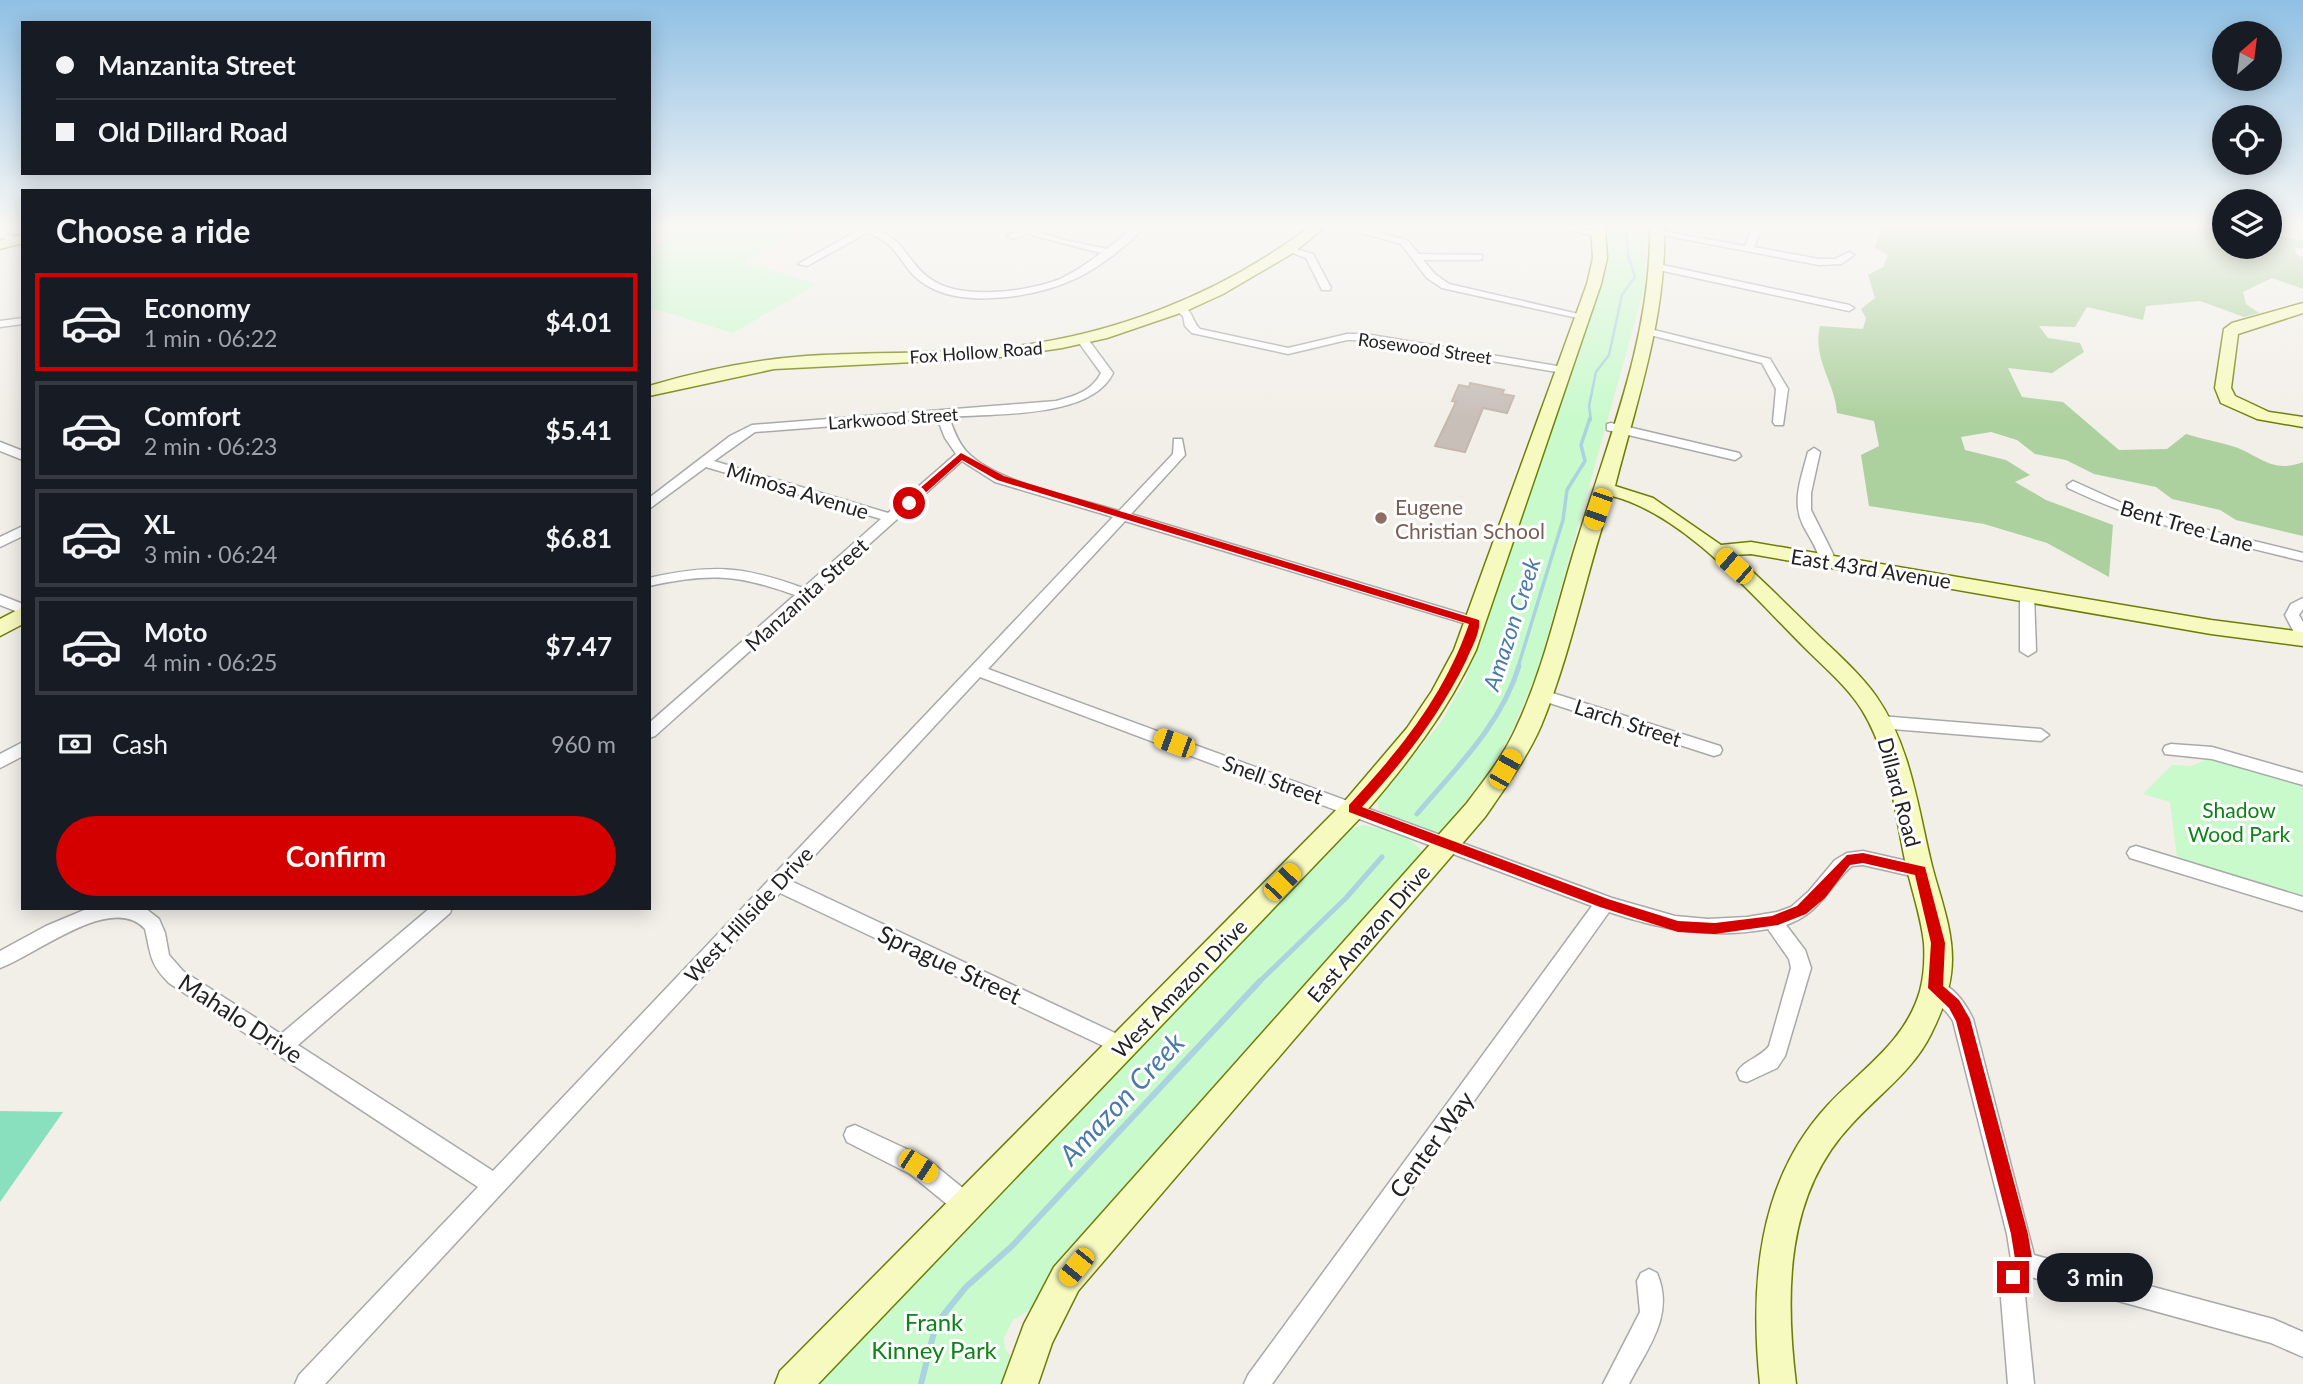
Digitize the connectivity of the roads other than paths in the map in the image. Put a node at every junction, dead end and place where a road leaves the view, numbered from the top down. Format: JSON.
{"nodes":[{"id":1,"x":954,"y":291,"type":"edge"},
{"id":2,"x":1012,"y":291,"type":"edge"},
{"id":3,"x":1212,"y":291,"type":"edge"},
{"id":4,"x":1467,"y":291,"type":"edge"},
{"id":5,"x":1590,"y":291,"type":"edge"},
{"id":6,"x":1654,"y":291,"type":"edge"},
{"id":7,"x":1768,"y":291,"type":"edge"},
{"id":8,"x":1177,"y":307,"type":"junction"},
{"id":9,"x":1849,"y":308,"type":"dead end"},
{"id":10,"x":2303,"y":308,"type":"edge"},
{"id":11,"x":1582,"y":316,"type":"junction"},
{"id":12,"x":21,"y":321,"type":"edge"},
{"id":13,"x":0,"y":324,"type":"edge"},
{"id":14,"x":1646,"y":331,"type":"junction"},
{"id":15,"x":1083,"y":340,"type":"junction"},
{"id":16,"x":1563,"y":370,"type":"junction"},
{"id":17,"x":651,"y":390,"type":"edge"},
{"id":18,"x":942,"y":414,"type":"junction"},
{"id":19,"x":1779,"y":422,"type":"dead end"},
{"id":20,"x":2303,"y":422,"type":"edge"},
{"id":21,"x":1616,"y":428,"type":"junction"},
{"id":22,"x":1178,"y":442,"type":"dead end"},
{"id":23,"x":0,"y":446,"type":"edge"},
{"id":24,"x":1814,"y":452,"type":"dead end"},
{"id":25,"x":21,"y":455,"type":"edge"},
{"id":26,"x":961,"y":456,"type":"junction"},
{"id":27,"x":1735,"y":456,"type":"dead end"},
{"id":28,"x":704,"y":462,"type":"junction"},
{"id":29,"x":2073,"y":485,"type":"dead end"},
{"id":30,"x":1605,"y":489,"type":"junction"},
{"id":31,"x":651,"y":503,"type":"edge"},
{"id":32,"x":1121,"y":516,"type":"junction"},
{"id":33,"x":891,"y":518,"type":"junction"},
{"id":34,"x":21,"y":531,"type":"edge"},
{"id":35,"x":0,"y":543,"type":"edge"},
{"id":36,"x":1716,"y":551,"type":"junction"},
{"id":37,"x":2303,"y":557,"type":"edge"},
{"id":38,"x":1827,"y":561,"type":"junction"},
{"id":39,"x":651,"y":582,"type":"edge"},
{"id":40,"x":807,"y":594,"type":"junction"},
{"id":41,"x":2027,"y":594,"type":"junction"},
{"id":42,"x":0,"y":600,"type":"edge"},
{"id":43,"x":2303,"y":603,"type":"edge"},
{"id":44,"x":21,"y":611,"type":"edge"},
{"id":45,"x":21,"y":613,"type":"edge"},
{"id":46,"x":1475,"y":622,"type":"junction"},
{"id":47,"x":0,"y":629,"type":"edge"},
{"id":48,"x":2303,"y":638,"type":"edge"},
{"id":49,"x":2028,"y":651,"type":"dead end"},
{"id":50,"x":976,"y":670,"type":"junction"},
{"id":51,"x":1543,"y":695,"type":"junction"},
{"id":52,"x":1880,"y":722,"type":"junction"},
{"id":53,"x":651,"y":730,"type":"edge"},
{"id":54,"x":2041,"y":735,"type":"dead end"},
{"id":55,"x":21,"y":749,"type":"edge"},
{"id":56,"x":1714,"y":750,"type":"dead end"},
{"id":57,"x":2171,"y":750,"type":"dead end"},
{"id":58,"x":0,"y":762,"type":"edge"},
{"id":59,"x":2303,"y":779,"type":"edge"},
{"id":60,"x":1353,"y":808,"type":"junction"},
{"id":61,"x":1447,"y":844,"type":"junction"},
{"id":62,"x":2136,"y":853,"type":"dead end"},
{"id":63,"x":1920,"y":871,"type":"junction"},
{"id":64,"x":777,"y":883,"type":"junction"},
{"id":65,"x":1605,"y":903,"type":"junction"},
{"id":66,"x":2303,"y":904,"type":"edge"},
{"id":67,"x":441,"y":910,"type":"edge"},
{"id":68,"x":65,"y":916,"type":"edge"},
{"id":69,"x":1773,"y":922,"type":"junction"},
{"id":70,"x":0,"y":960,"type":"edge"},
{"id":71,"x":1935,"y":988,"type":"junction"},
{"id":72,"x":282,"y":1046,"type":"junction"},
{"id":73,"x":1123,"y":1046,"type":"junction"},
{"id":74,"x":1747,"y":1073,"type":"dead end"},
{"id":75,"x":855,"y":1136,"type":"dead end"},
{"id":76,"x":495,"y":1185,"type":"junction"},
{"id":77,"x":967,"y":1206,"type":"junction"},
{"id":78,"x":2024,"y":1264,"type":"junction"},
{"id":79,"x":1649,"y":1281,"type":"dead end"},
{"id":80,"x":2303,"y":1345,"type":"edge"},
{"id":81,"x":308,"y":1384,"type":"edge"},
{"id":82,"x":793,"y":1384,"type":"edge"},
{"id":83,"x":1020,"y":1384,"type":"edge"},
{"id":84,"x":1258,"y":1384,"type":"edge"},
{"id":85,"x":1616,"y":1384,"type":"edge"},
{"id":86,"x":1778,"y":1384,"type":"edge"},
{"id":87,"x":2021,"y":1384,"type":"edge"}],
"edges":[{"from":1,"to":2,"type":"street"},
{"from":3,"to":8,"type":"street","name":"Fox Hollow Road"},
{"from":4,"to":11,"type":"street"},
{"from":5,"to":11,"type":"street","name":"West Amazon Drive"},
{"from":6,"to":14,"type":"street","name":"East Amazon Drive"},
{"from":7,"to":9,"type":"street"},
{"from":8,"to":15,"type":"street","name":"Fox Hollow Road"},
{"from":8,"to":16,"type":"street","name":"Rosewood Street"},
{"from":10,"to":20,"type":"street"},
{"from":11,"to":16,"type":"street","name":"West Amazon Drive"},
{"from":12,"to":13,"type":"street"},
{"from":14,"to":19,"type":"street"},
{"from":14,"to":21,"type":"street","name":"East Amazon Drive"},
{"from":15,"to":17,"type":"street","name":"Fox Hollow Road"},
{"from":15,"to":18,"type":"street","name":"Larkwood Street"},
{"from":16,"to":46,"type":"street","name":"West Amazon Drive"},
{"from":18,"to":26,"type":"street"},
{"from":18,"to":28,"type":"street","name":"Larkwood Street"},
{"from":21,"to":27,"type":"street"},
{"from":21,"to":30,"type":"street","name":"East Amazon Drive"},
{"from":22,"to":32,"type":"street","name":"West Hillside Drive"},
{"from":23,"to":25,"type":"street"},
{"from":24,"to":38,"type":"street"},
{"from":26,"to":32,"type":"street"},
{"from":26,"to":33,"type":"street","name":"Manzanita Street"},
{"from":28,"to":31,"type":"street","name":"Larkwood Street"},
{"from":28,"to":33,"type":"street","name":"Mimosa Avenue"},
{"from":29,"to":37,"type":"street","name":"Bent Tree Lane"},
{"from":30,"to":36,"type":"street","name":"Dillard Road"},
{"from":30,"to":51,"type":"street","name":"East Amazon Drive"},
{"from":32,"to":46,"type":"street"},
{"from":32,"to":50,"type":"street","name":"West Hillside Drive"},
{"from":33,"to":40,"type":"street","name":"Manzanita Street"},
{"from":34,"to":35,"type":"street"},
{"from":36,"to":38,"type":"street","name":"East 43rd Avenue"},
{"from":36,"to":52,"type":"street","name":"Dillard Road"},
{"from":38,"to":41,"type":"street","name":"East 43rd Avenue"},
{"from":39,"to":40,"type":"street"},
{"from":40,"to":53,"type":"street","name":"Manzanita Street"},
{"from":41,"to":48,"type":"street","name":"East 43rd Avenue"},
{"from":41,"to":49,"type":"street"},
{"from":42,"to":44,"type":"street"},
{"from":43,"to":48,"type":"street"},
{"from":45,"to":47,"type":"street"},
{"from":46,"to":60,"type":"street","name":"West Amazon Drive"},
{"from":50,"to":60,"type":"street","name":"Snell Street"},
{"from":50,"to":64,"type":"street","name":"West Hillside Drive"},
{"from":51,"to":56,"type":"street","name":"Larch Street"},
{"from":51,"to":61,"type":"street","name":"East Amazon Drive"},
{"from":52,"to":54,"type":"street"},
{"from":52,"to":63,"type":"street","name":"Dillard Road"},
{"from":55,"to":58,"type":"street"},
{"from":57,"to":59,"type":"street"},
{"from":60,"to":61,"type":"street","name":"Snell Street"},
{"from":60,"to":73,"type":"street","name":"West Amazon Drive"},
{"from":61,"to":65,"type":"street","name":"Snell Street"},
{"from":61,"to":83,"type":"street","name":"East Amazon Drive"},
{"from":62,"to":66,"type":"street"},
{"from":63,"to":69,"type":"street","name":"Snell Street"},
{"from":63,"to":71,"type":"street","name":"Dillard Road"},
{"from":64,"to":73,"type":"street","name":"Sprague Street"},
{"from":64,"to":76,"type":"street","name":"West Hillside Drive"},
{"from":65,"to":69,"type":"street","name":"Snell Street"},
{"from":65,"to":84,"type":"street","name":"Center Way"},
{"from":67,"to":72,"type":"street"},
{"from":68,"to":70,"type":"street","name":"Mahalo Drive"},
{"from":68,"to":72,"type":"street","name":"Mahalo Drive"},
{"from":69,"to":74,"type":"street"},
{"from":71,"to":78,"type":"street"},
{"from":71,"to":86,"type":"street","name":"Dillard Road"},
{"from":72,"to":76,"type":"street","name":"Mahalo Drive"},
{"from":73,"to":77,"type":"street","name":"West Amazon Drive"},
{"from":75,"to":77,"type":"street"},
{"from":76,"to":81,"type":"street","name":"West Hillside Drive"},
{"from":77,"to":82,"type":"street","name":"West Amazon Drive"},
{"from":78,"to":80,"type":"street"},
{"from":78,"to":87,"type":"street"},
{"from":79,"to":85,"type":"street"}]}
